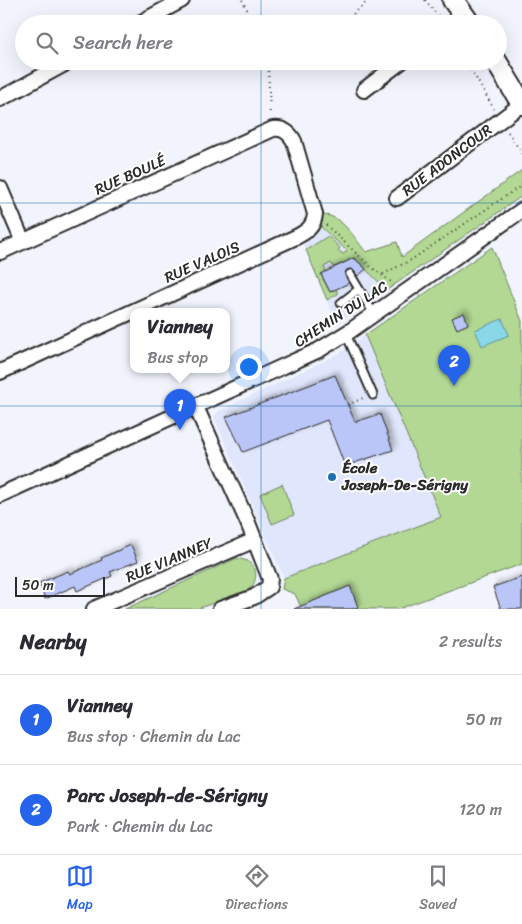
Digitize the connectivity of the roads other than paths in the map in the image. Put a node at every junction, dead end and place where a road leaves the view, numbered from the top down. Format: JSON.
{"nodes":[{"id":1,"x":182,"y":0,"type":"edge"},
{"id":2,"x":154,"y":15,"type":"edge"},
{"id":3,"x":53,"y":70,"type":"edge"},
{"id":4,"x":390,"y":70,"type":"edge"},
{"id":5,"x":501,"y":70,"type":"edge"},
{"id":6,"x":364,"y":90,"type":"dead end"},
{"id":7,"x":0,"y":99,"type":"edge"},
{"id":8,"x":522,"y":104,"type":"edge"},
{"id":9,"x":272,"y":124,"type":"joint"},
{"id":10,"x":0,"y":188,"type":"edge"},
{"id":11,"x":397,"y":198,"type":"dead end"},
{"id":12,"x":522,"y":210,"type":"edge"},
{"id":13,"x":22,"y":242,"type":"junction"},
{"id":14,"x":0,"y":252,"type":"edge"},
{"id":15,"x":350,"y":274,"type":"dead end"},
{"id":16,"x":358,"y":289,"type":"junction"},
{"id":17,"x":341,"y":303,"type":"dead end"},
{"id":18,"x":140,"y":308,"type":"edge"},
{"id":19,"x":130,"y":313,"type":"edge"},
{"id":20,"x":374,"y":314,"type":"junction"},
{"id":21,"x":346,"y":334,"type":"junction"},
{"id":22,"x":0,"y":372,"type":"edge"},
{"id":23,"x":373,"y":395,"type":"road end"},
{"id":24,"x":196,"y":407,"type":"junction"},
{"id":25,"x":2,"y":490,"type":"edge"},
{"id":26,"x":256,"y":540,"type":"junction"},
{"id":27,"x":94,"y":609,"type":"edge"},
{"id":28,"x":220,"y":609,"type":"edge"}],
"edges":[{"from":1,"to":2,"type":"street"},
{"from":3,"to":7,"type":"street"},
{"from":4,"to":6,"type":"street"},
{"from":5,"to":8,"type":"street","name":"RUE ADONCOUR"},
{"from":8,"to":11,"type":"street","name":"RUE ADONCOUR"},
{"from":9,"to":13,"type":"street","name":"RUE BOULÉ"},
{"from":9,"to":18,"type":"street","name":"RUE VALOIS"},
{"from":10,"to":13,"type":"street"},
{"from":12,"to":20,"type":"street","name":"CHEMIN DU LAC"},
{"from":13,"to":14,"type":"street","name":"RUE BOULÉ"},
{"from":15,"to":16,"type":"lane"},
{"from":16,"to":17,"type":"lane"},
{"from":16,"to":20,"type":"lane"},
{"from":19,"to":22,"type":"street","name":"RUE VALOIS"},
{"from":20,"to":21,"type":"street","name":"CHEMIN DU LAC"},
{"from":21,"to":23,"type":"lane"},
{"from":21,"to":24,"type":"street","name":"CHEMIN DU LAC"},
{"from":24,"to":25,"type":"street","name":"CHEMIN DU LAC"},
{"from":24,"to":26,"type":"street"},
{"from":26,"to":27,"type":"street","name":"RUE VIANNEY"},
{"from":26,"to":28,"type":"street"}]}
